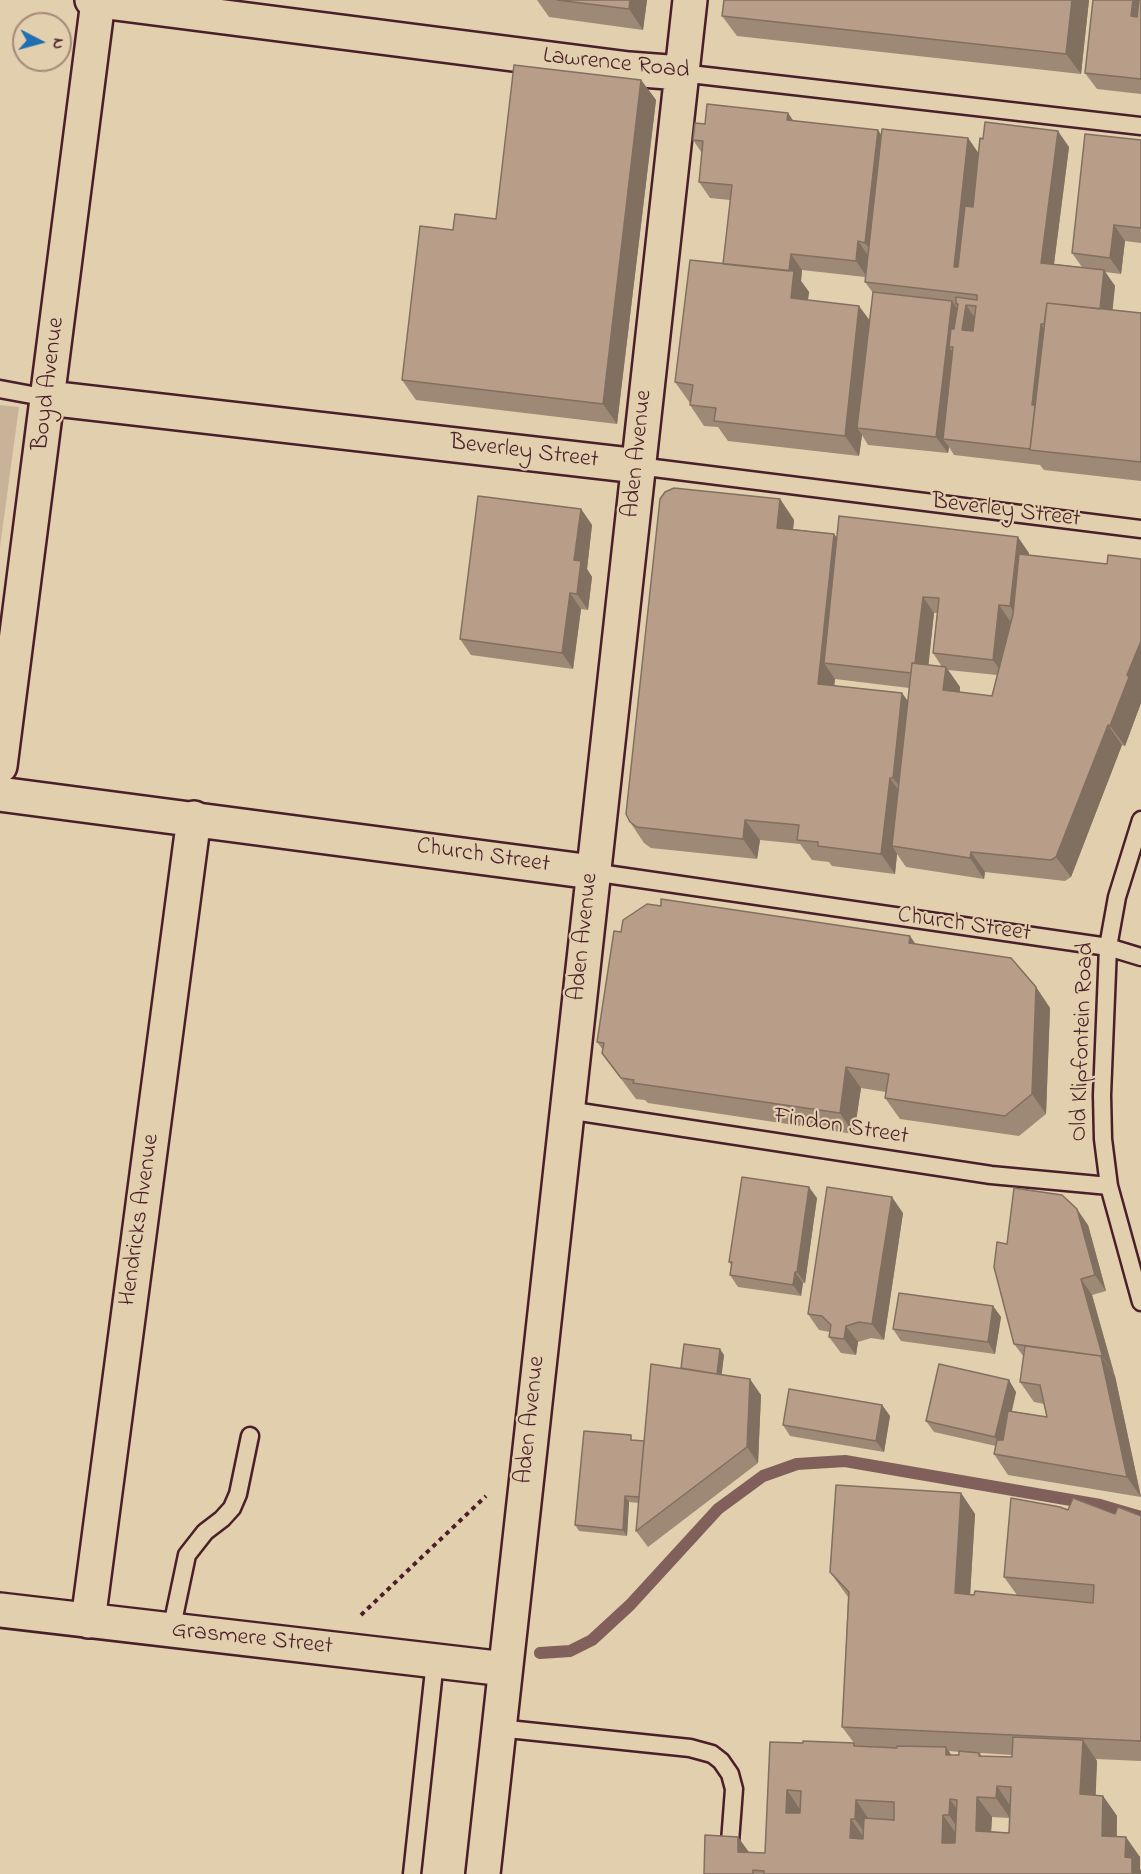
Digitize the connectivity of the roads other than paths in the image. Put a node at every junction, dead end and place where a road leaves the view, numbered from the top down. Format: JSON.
{"nodes":[{"id":1,"x":92,"y":0,"type":"edge"},
{"id":2,"x":690,"y":0,"type":"edge"},
{"id":3,"x":98,"y":1,"type":"edge"},
{"id":4,"x":681,"y":73,"type":"junction"},
{"id":5,"x":1141,"y":126,"type":"edge"},
{"id":6,"x":0,"y":389,"type":"edge"},
{"id":7,"x":48,"y":398,"type":"junction"},
{"id":8,"x":638,"y":466,"type":"junction"},
{"id":9,"x":1141,"y":529,"type":"edge"},
{"id":10,"x":0,"y":766,"type":"edge"},
{"id":11,"x":0,"y":794,"type":"edge"},
{"id":12,"x":194,"y":818,"type":"junction"},
{"id":13,"x":1141,"y":820,"type":"edge"},
{"id":14,"x":592,"y":872,"type":"junction"},
{"id":15,"x":1108,"y":947,"type":"junction"},
{"id":16,"x":1141,"y":957,"type":"edge"},
{"id":17,"x":567,"y":1110,"type":"junction"},
{"id":18,"x":1109,"y":1186,"type":"junction"},
{"id":19,"x":1141,"y":1302,"type":"edge"},
{"id":20,"x":250,"y":1436,"type":"dead end"},
{"id":21,"x":0,"y":1610,"type":"edge"},
{"id":22,"x":88,"y":1621,"type":"junction"},
{"id":23,"x":171,"y":1631,"type":"junction"},
{"id":24,"x":435,"y":1661,"type":"junction"},
{"id":25,"x":505,"y":1669,"type":"junction"},
{"id":26,"x":498,"y":1728,"type":"junction"},
{"id":27,"x":730,"y":1842,"type":"edge"},
{"id":28,"x":412,"y":1874,"type":"edge"},
{"id":29,"x":483,"y":1874,"type":"edge"}],
"edges":[{"from":1,"to":3,"type":"street","name":"Lawrence Road"},
{"from":2,"to":4,"type":"street","name":"Aden Avenue"},
{"from":3,"to":4,"type":"street","name":"Lawrence Road"},
{"from":3,"to":7,"type":"street","name":"Boyd Avenue"},
{"from":4,"to":5,"type":"lane","name":"Lawrence Road"},
{"from":4,"to":8,"type":"street","name":"Aden Avenue"},
{"from":6,"to":7,"type":"lane"},
{"from":7,"to":8,"type":"street","name":"Beverley Street"},
{"from":7,"to":10,"type":"street","name":"Boyd Avenue"},
{"from":8,"to":9,"type":"lane","name":"Beverley Street"},
{"from":8,"to":14,"type":"street","name":"Aden Avenue"},
{"from":11,"to":12,"type":"street","name":"Church Street"},
{"from":12,"to":14,"type":"street","name":"Church Street"},
{"from":12,"to":22,"type":"street","name":"Hendricks Avenue"},
{"from":13,"to":15,"type":"lane","name":"Old Klipfontein Road"},
{"from":14,"to":15,"type":"lane","name":"Church Street"},
{"from":14,"to":17,"type":"street","name":"Aden Avenue"},
{"from":15,"to":16,"type":"lane","name":"Church Street"},
{"from":15,"to":18,"type":"lane","name":"Old Klipfontein Road"},
{"from":17,"to":18,"type":"lane","name":"Findon Street"},
{"from":17,"to":25,"type":"street","name":"Aden Avenue"},
{"from":18,"to":19,"type":"lane","name":"Old Klipfontein Road"},
{"from":20,"to":23,"type":"lane"},
{"from":21,"to":22,"type":"street","name":"Grasmere Street"},
{"from":22,"to":23,"type":"street","name":"Grasmere Street"},
{"from":23,"to":24,"type":"street","name":"Grasmere Street"},
{"from":24,"to":25,"type":"street","name":"Grasmere Street"},
{"from":24,"to":28,"type":"lane"},
{"from":25,"to":26,"type":"street","name":"Aden Avenue"},
{"from":26,"to":27,"type":"lane"},
{"from":26,"to":29,"type":"street","name":"Aden Avenue"}]}
